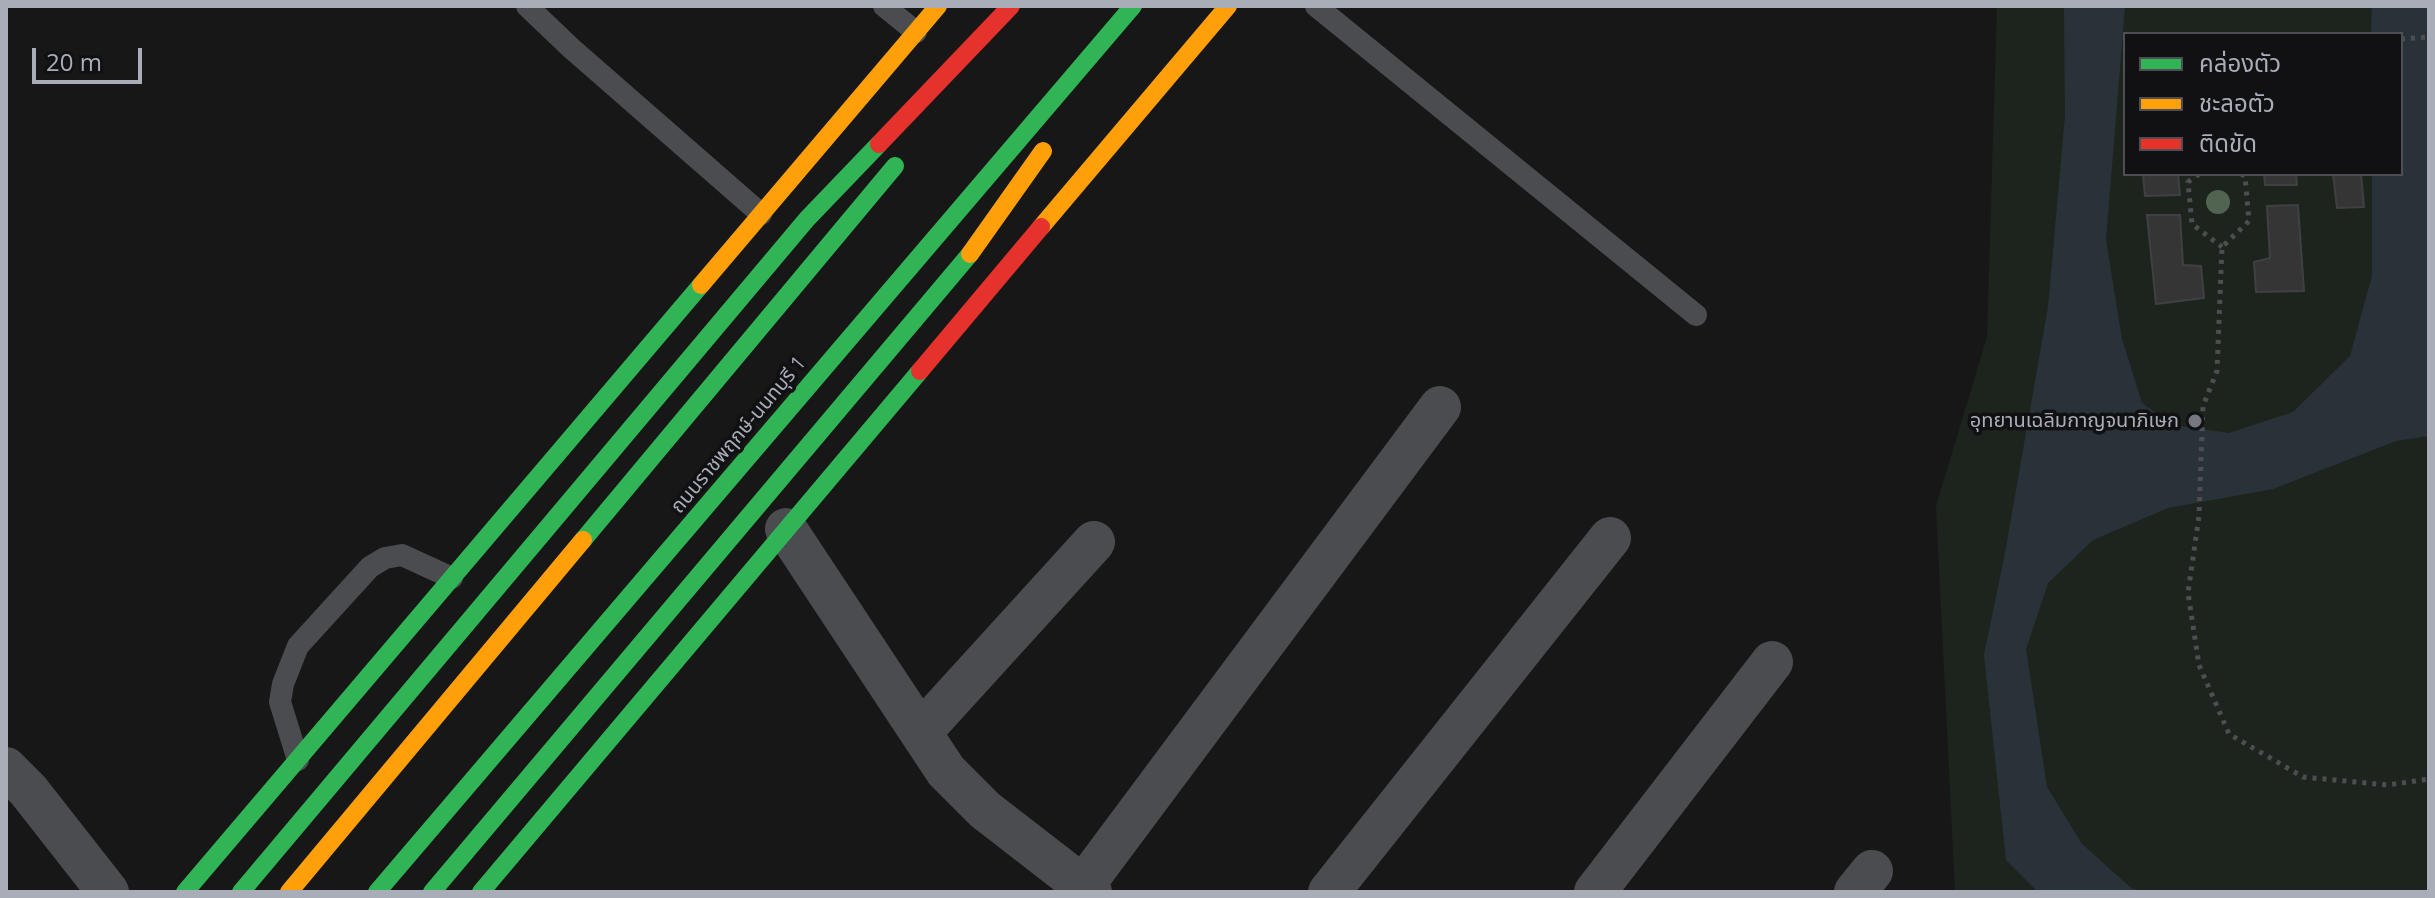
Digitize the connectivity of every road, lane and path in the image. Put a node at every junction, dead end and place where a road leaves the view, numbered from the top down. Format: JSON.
{"nodes":[{"id":1,"x":527,"y":6,"type":"edge"},
{"id":2,"x":884,"y":6,"type":"edge"},
{"id":3,"x":938,"y":6,"type":"edge"},
{"id":4,"x":1011,"y":6,"type":"edge"},
{"id":5,"x":1029,"y":6,"type":"edge"},
{"id":6,"x":1133,"y":6,"type":"edge"},
{"id":7,"x":1147,"y":6,"type":"edge"},
{"id":8,"x":1228,"y":6,"type":"edge"},
{"id":9,"x":1316,"y":6,"type":"edge"},
{"id":10,"x":916,"y":32,"type":"junction"},
{"id":11,"x":2429,"y":37,"type":"edge"},
{"id":12,"x":2403,"y":39,"type":"edge"},
{"id":13,"x":978,"y":67,"type":"dead end"},
{"id":14,"x":1093,"y":82,"type":"dead end"},
{"id":15,"x":1057,"y":133,"type":"dead end"},
{"id":16,"x":907,"y":152,"type":"dead end"},
{"id":17,"x":2196,"y":176,"type":"edge"},
{"id":18,"x":2245,"y":176,"type":"edge"},
{"id":19,"x":761,"y":214,"type":"junction"},
{"id":20,"x":2222,"y":247,"type":"junction"},
{"id":21,"x":1696,"y":315,"type":"dead end"},
{"id":22,"x":1440,"y":407,"type":"dead end"},
{"id":23,"x":786,"y":529,"type":"junction"},
{"id":24,"x":1610,"y":538,"type":"dead end"},
{"id":25,"x":1094,"y":542,"type":"dead end"},
{"id":26,"x":452,"y":578,"type":"junction"},
{"id":27,"x":1772,"y":662,"type":"dead end"},
{"id":28,"x":921,"y":732,"type":"junction"},
{"id":29,"x":298,"y":760,"type":"junction"},
{"id":30,"x":6,"y":768,"type":"edge"},
{"id":31,"x":2429,"y":779,"type":"edge"},
{"id":32,"x":1087,"y":889,"type":"edge"},
{"id":33,"x":108,"y":892,"type":"edge"},
{"id":34,"x":185,"y":892,"type":"edge"},
{"id":35,"x":241,"y":892,"type":"edge"},
{"id":36,"x":289,"y":892,"type":"edge"},
{"id":37,"x":377,"y":892,"type":"edge"},
{"id":38,"x":432,"y":892,"type":"edge"},
{"id":39,"x":481,"y":892,"type":"edge"},
{"id":40,"x":1329,"y":892,"type":"edge"},
{"id":41,"x":1595,"y":892,"type":"edge"}],
"edges":[{"from":1,"to":19,"type":"lane"},
{"from":2,"to":10,"type":"lane"},
{"from":3,"to":10,"type":"main road"},
{"from":4,"to":35,"type":"main road"},
{"from":5,"to":13,"type":"main road"},
{"from":6,"to":37,"type":"main road","name":"ถนนราชพฤกษ์-นนทบุรี 1"},
{"from":7,"to":14,"type":"main road"},
{"from":8,"to":23,"type":"main road"},
{"from":9,"to":21,"type":"lane"},
{"from":10,"to":19,"type":"main road"},
{"from":11,"to":12,"type":"path"},
{"from":15,"to":38,"type":"main road"},
{"from":16,"to":36,"type":"main road"},
{"from":17,"to":20,"type":"path"},
{"from":18,"to":20,"type":"path"},
{"from":19,"to":26,"type":"main road"},
{"from":20,"to":31,"type":"path"},
{"from":22,"to":32,"type":"street"},
{"from":23,"to":28,"type":"street"},
{"from":23,"to":39,"type":"main road"},
{"from":24,"to":40,"type":"street"},
{"from":25,"to":28,"type":"street"},
{"from":26,"to":29,"type":"main road"},
{"from":26,"to":29,"type":"lane"},
{"from":27,"to":41,"type":"street"},
{"from":28,"to":32,"type":"street"},
{"from":29,"to":34,"type":"main road"},
{"from":30,"to":33,"type":"street"}]}
